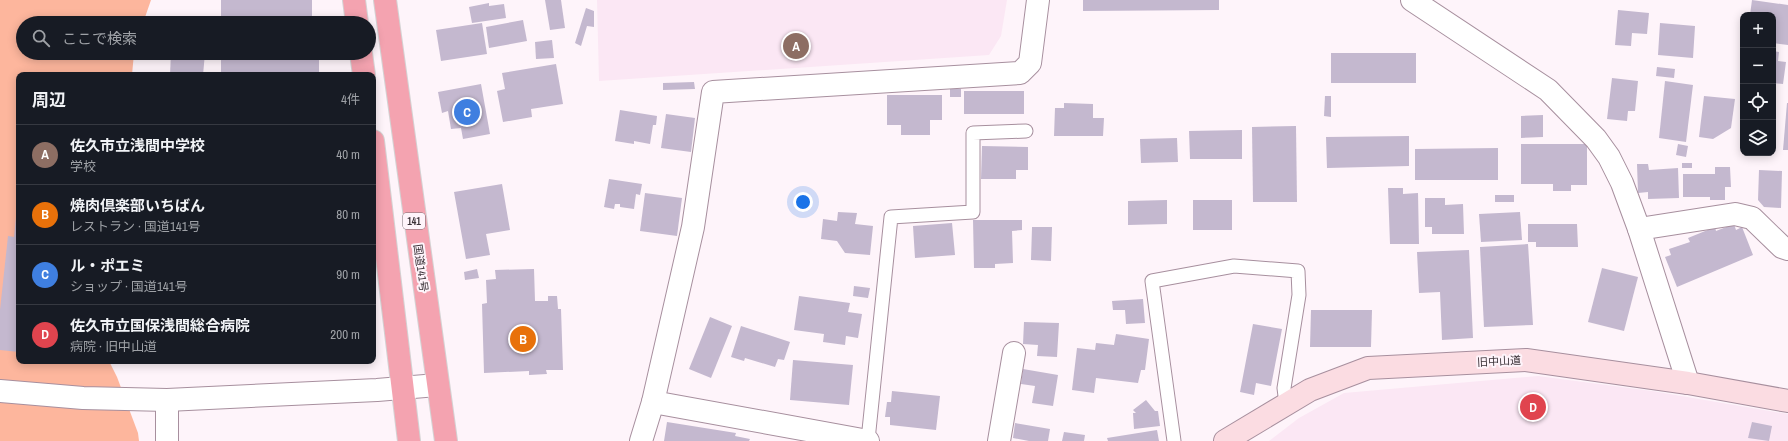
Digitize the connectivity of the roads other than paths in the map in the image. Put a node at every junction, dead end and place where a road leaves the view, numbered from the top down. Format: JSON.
{"nodes":[{"id":1,"x":354,"y":0,"type":"edge"},
{"id":2,"x":385,"y":0,"type":"edge"},
{"id":3,"x":1038,"y":0,"type":"edge"},
{"id":4,"x":1412,"y":0,"type":"edge"},
{"id":5,"x":356,"y":16,"type":"edge"},
{"id":6,"x":362,"y":60,"type":"edge"},
{"id":7,"x":364,"y":72,"type":"edge"},
{"id":8,"x":1026,"y":131,"type":"dead end"},
{"id":9,"x":376,"y":166,"type":"edge"},
{"id":10,"x":1639,"y":229,"type":"junction"},
{"id":11,"x":1788,"y":249,"type":"edge"},
{"id":12,"x":1014,"y":353,"type":"dead end"},
{"id":13,"x":1688,"y":383,"type":"junction"},
{"id":14,"x":437,"y":385,"type":"junction"},
{"id":15,"x":403,"y":388,"type":"junction"},
{"id":16,"x":0,"y":391,"type":"edge"},
{"id":17,"x":167,"y":400,"type":"junction"},
{"id":18,"x":1788,"y":401,"type":"edge"},
{"id":19,"x":652,"y":402,"type":"junction"},
{"id":20,"x":1286,"y":404,"type":"junction"},
{"id":21,"x":868,"y":440,"type":"edge"},
{"id":22,"x":167,"y":441,"type":"edge"},
{"id":23,"x":409,"y":441,"type":"edge"},
{"id":24,"x":446,"y":441,"type":"edge"},
{"id":25,"x":641,"y":441,"type":"edge"},
{"id":26,"x":999,"y":441,"type":"edge"},
{"id":27,"x":1174,"y":441,"type":"edge"},
{"id":28,"x":1224,"y":441,"type":"edge"}],
"edges":[{"from":1,"to":5,"type":"highway"},
{"from":2,"to":14,"type":"highway","name":"国道141号","number":"141"},
{"from":3,"to":19,"type":"street"},
{"from":4,"to":10,"type":"street"},
{"from":6,"to":7,"type":"highway"},
{"from":8,"to":21,"type":"lane"},
{"from":9,"to":15,"type":"highway"},
{"from":10,"to":11,"type":"street"},
{"from":10,"to":13,"type":"street"},
{"from":12,"to":26,"type":"street"},
{"from":13,"to":18,"type":"main road","name":"旧中山道"},
{"from":13,"to":20,"type":"main road","name":"旧中山道"},
{"from":14,"to":15,"type":"street"},
{"from":14,"to":24,"type":"highway","name":"国道141号","number":"141"},
{"from":15,"to":17,"type":"street"},
{"from":15,"to":23,"type":"highway"},
{"from":16,"to":17,"type":"street"},
{"from":17,"to":22,"type":"street"},
{"from":19,"to":21,"type":"street"},
{"from":19,"to":25,"type":"street"},
{"from":20,"to":27,"type":"lane"},
{"from":20,"to":28,"type":"main road","name":"旧中山道"}]}
